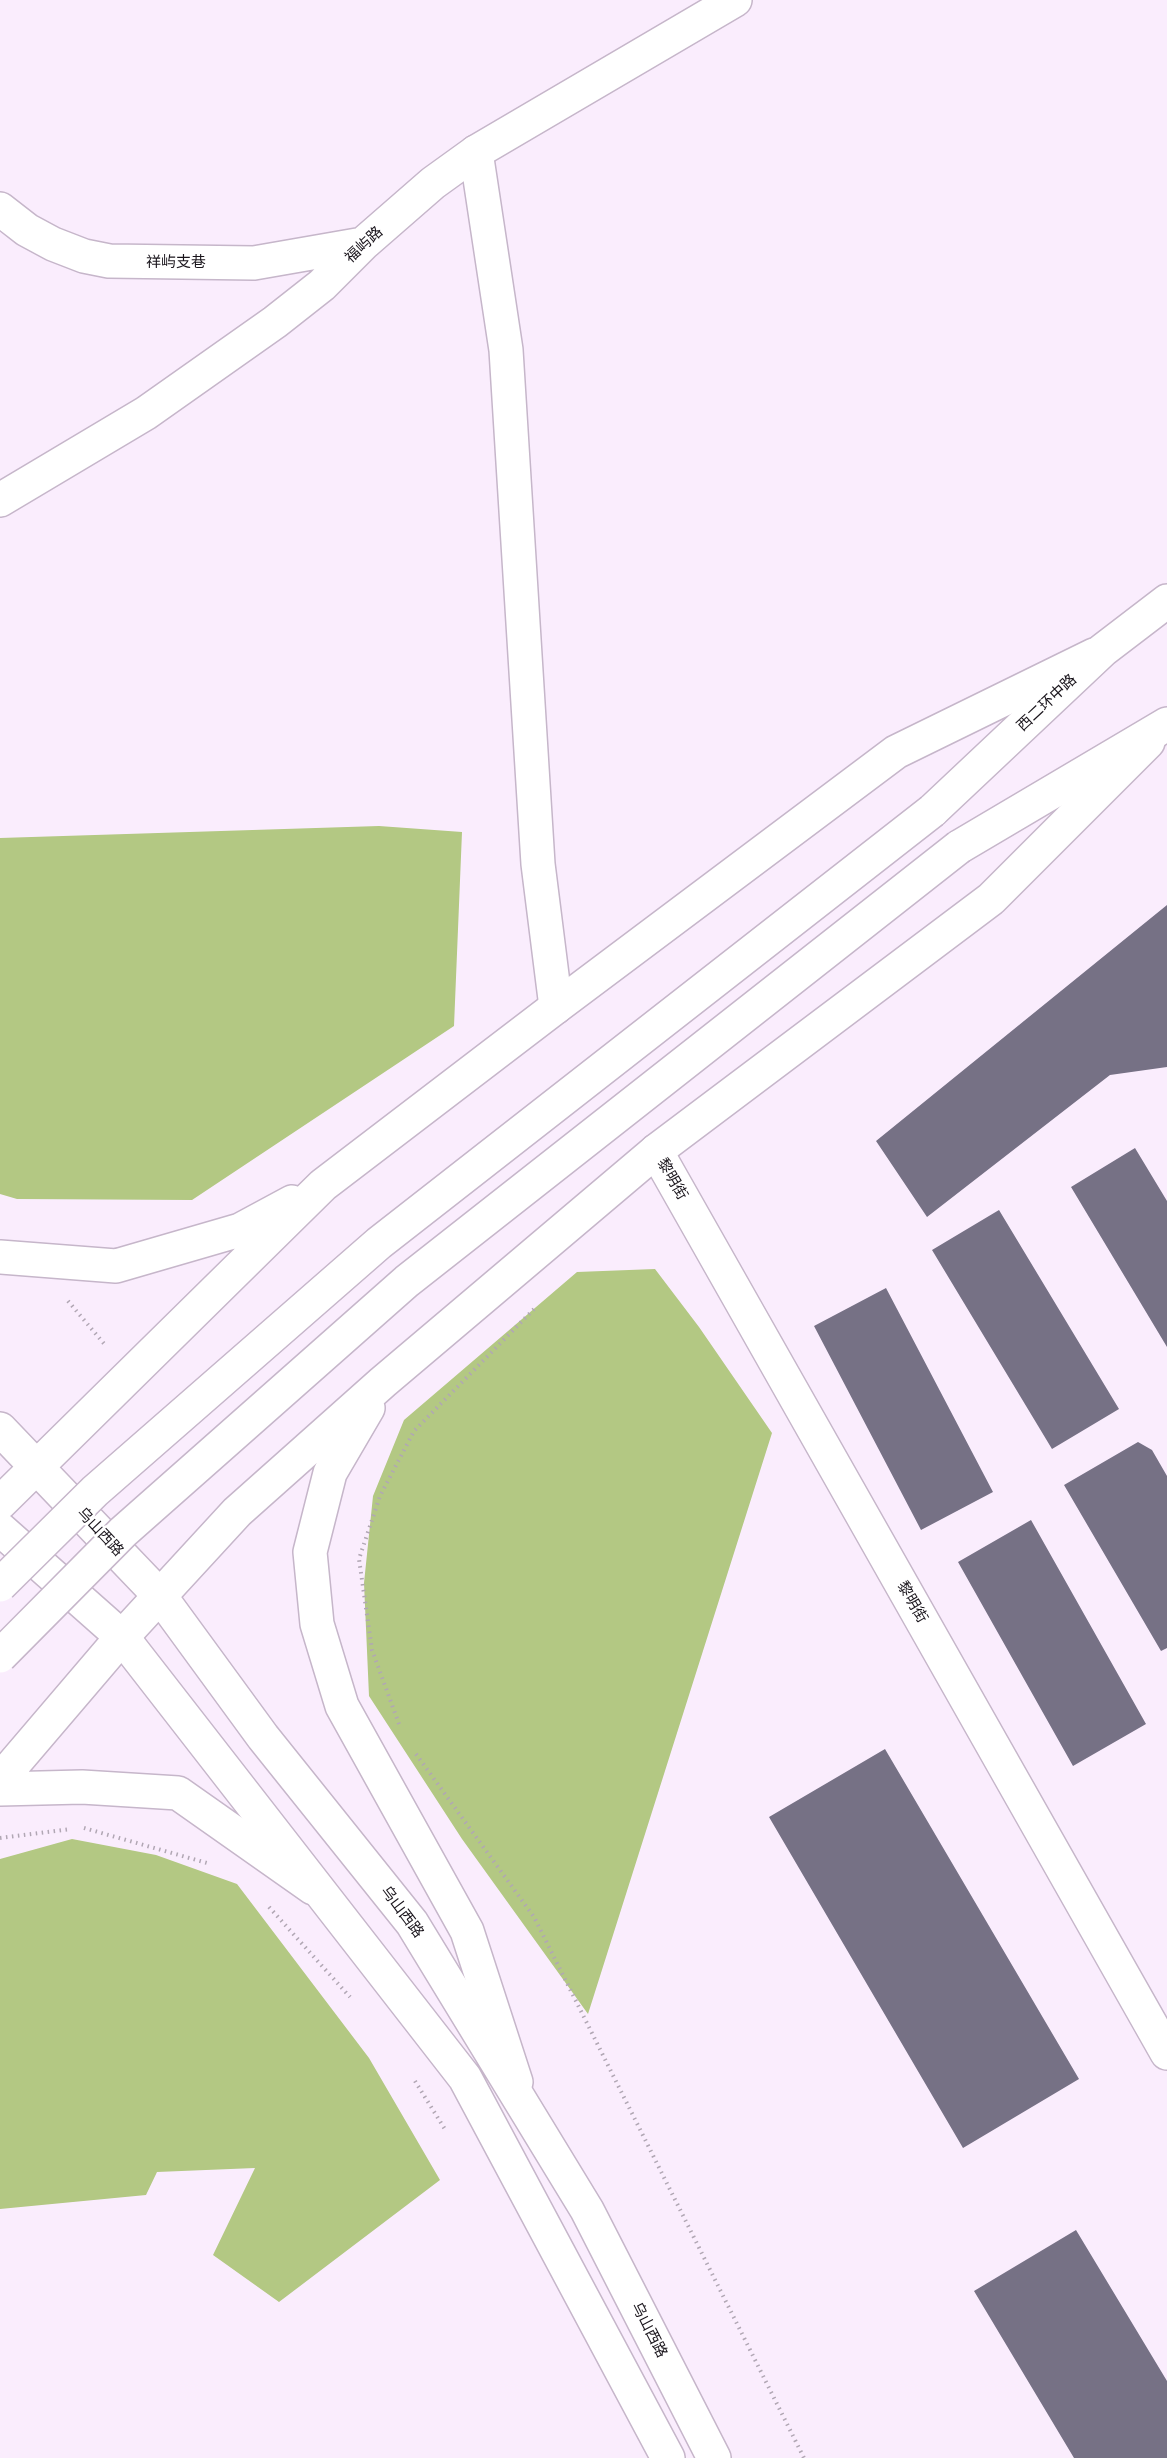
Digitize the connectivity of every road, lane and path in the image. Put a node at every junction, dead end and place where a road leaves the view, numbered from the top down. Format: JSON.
{"nodes":[{"id":1,"x":735,"y":0,"type":"edge"},
{"id":2,"x":476,"y":152,"type":"junction"},
{"id":3,"x":0,"y":209,"type":"edge"},
{"id":4,"x":363,"y":244,"type":"junction"},
{"id":5,"x":0,"y":500,"type":"edge"},
{"id":6,"x":1167,"y":601,"type":"edge"},
{"id":7,"x":1103,"y":650,"type":"junction"},
{"id":8,"x":1165,"y":725,"type":"edge"},
{"id":9,"x":556,"y":1007,"type":"junction"},
{"id":10,"x":656,"y":1151,"type":"junction"},
{"id":11,"x":323,"y":1185,"type":"junction"},
{"id":12,"x":0,"y":1257,"type":"edge"},
{"id":13,"x":537,"y":1306,"type":"dead end"},
{"id":14,"x":383,"y":1382,"type":"junction"},
{"id":15,"x":0,"y":1429,"type":"edge"},
{"id":16,"x":39,"y":1467,"type":"junction"},
{"id":17,"x":0,"y":1503,"type":"edge"},
{"id":18,"x":0,"y":1529,"type":"edge"},
{"id":19,"x":0,"y":1585,"type":"edge"},
{"id":20,"x":160,"y":1596,"type":"junction"},
{"id":21,"x":122,"y":1637,"type":"junction"},
{"id":22,"x":0,"y":1656,"type":"edge"},
{"id":23,"x":400,"y":1727,"type":"dead end"},
{"id":24,"x":411,"y":1747,"type":"dead end"},
{"id":25,"x":0,"y":1780,"type":"edge"},
{"id":26,"x":0,"y":1789,"type":"edge"},
{"id":27,"x":0,"y":1838,"type":"edge"},
{"id":28,"x":216,"y":1866,"type":"dead end"},
{"id":29,"x":320,"y":1892,"type":"junction"},
{"id":30,"x":262,"y":1898,"type":"dead end"},
{"id":31,"x":355,"y":2003,"type":"dead end"},
{"id":32,"x":1167,"y":2052,"type":"edge"},
{"id":33,"x":413,"y":2077,"type":"dead end"},
{"id":34,"x":521,"y":2098,"type":"junction"},
{"id":35,"x":450,"y":2137,"type":"dead end"},
{"id":36,"x":668,"y":2458,"type":"edge"},
{"id":37,"x":714,"y":2458,"type":"edge"},
{"id":38,"x":804,"y":2458,"type":"edge"}],
"edges":[{"from":1,"to":2,"type":"main road","name":"福屿路"},
{"from":2,"to":4,"type":"main road","name":"福屿路"},
{"from":2,"to":9,"type":"main road"},
{"from":3,"to":4,"type":"main road","name":"祥屿支巷"},
{"from":4,"to":5,"type":"main road","name":"福屿路"},
{"from":6,"to":7,"type":"main road","name":"西二环中路"},
{"from":7,"to":9,"type":"main road"},
{"from":7,"to":19,"type":"main road","name":"西二环中路","bridge":true},
{"from":8,"to":10,"type":"main road"},
{"from":8,"to":22,"type":"main road","bridge":true},
{"from":9,"to":11,"type":"main road"},
{"from":10,"to":14,"type":"main road"},
{"from":10,"to":32,"type":"main road","name":"黎明街"},
{"from":11,"to":12,"type":"main road"},
{"from":11,"to":16,"type":"main road"},
{"from":13,"to":23,"type":"path"},
{"from":14,"to":20,"type":"main road"},
{"from":14,"to":34,"type":"main road"},
{"from":15,"to":16,"type":"main road","name":"乌山西路"},
{"from":16,"to":17,"type":"main road"},
{"from":16,"to":20,"type":"main road","name":"乌山西路"},
{"from":18,"to":21,"type":"main road"},
{"from":20,"to":21,"type":"main road"},
{"from":20,"to":34,"type":"main road","name":"乌山西路"},
{"from":21,"to":25,"type":"main road"},
{"from":21,"to":29,"type":"main road"},
{"from":24,"to":38,"type":"path"},
{"from":26,"to":29,"type":"main road"},
{"from":27,"to":28,"type":"path"},
{"from":29,"to":36,"type":"main road"},
{"from":30,"to":31,"type":"path"},
{"from":33,"to":35,"type":"path"},
{"from":34,"to":37,"type":"main road","name":"乌山西路"}]}
